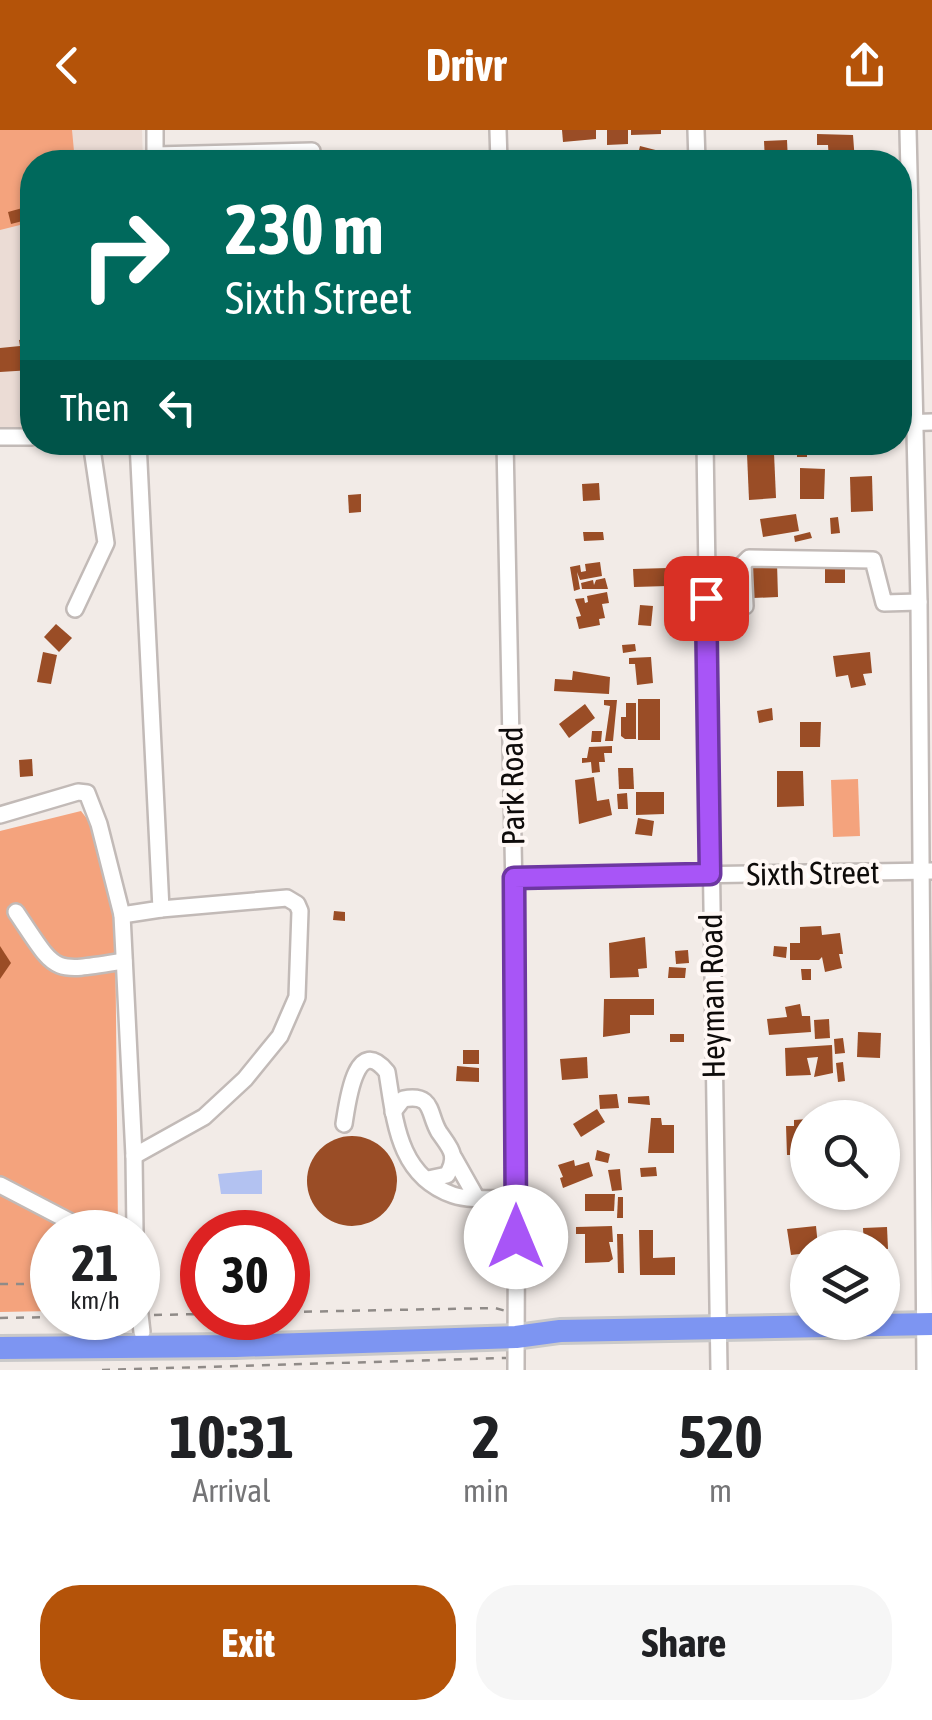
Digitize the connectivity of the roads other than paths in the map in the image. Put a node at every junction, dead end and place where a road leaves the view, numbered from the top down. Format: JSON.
{"nodes":[{"id":1,"x":912,"y":276,"type":"edge"},
{"id":2,"x":916,"y":422,"type":"edge"},
{"id":3,"x":93,"y":455,"type":"edge"},
{"id":4,"x":139,"y":455,"type":"edge"},
{"id":5,"x":505,"y":455,"type":"edge"},
{"id":6,"x":705,"y":455,"type":"edge"},
{"id":7,"x":706,"y":598,"type":"junction"},
{"id":8,"x":919,"y":602,"type":"junction"},
{"id":9,"x":75,"y":609,"type":"dead end"},
{"id":10,"x":0,"y":815,"type":"edge"},
{"id":11,"x":926,"y":871,"type":"edge"},
{"id":12,"x":710,"y":874,"type":"junction"},
{"id":13,"x":514,"y":878,"type":"junction"},
{"id":14,"x":162,"y":909,"type":"junction"},
{"id":15,"x":16,"y":912,"type":"dead end"},
{"id":16,"x":122,"y":914,"type":"junction"},
{"id":17,"x":124,"y":961,"type":"junction"},
{"id":18,"x":393,"y":1112,"type":"junction"},
{"id":19,"x":344,"y":1124,"type":"dead end"},
{"id":20,"x":134,"y":1156,"type":"junction"},
{"id":21,"x":454,"y":1158,"type":"junction"},
{"id":22,"x":428,"y":1179,"type":"junction"},
{"id":23,"x":0,"y":1184,"type":"edge"},
{"id":24,"x":476,"y":1197,"type":"junction"},
{"id":25,"x":516,"y":1199,"type":"junction"},
{"id":26,"x":49,"y":1210,"type":"edge"},
{"id":27,"x":135,"y":1210,"type":"edge"},
{"id":28,"x":928,"y":1324,"type":"edge"},
{"id":29,"x":160,"y":1326,"type":"edge"},
{"id":30,"x":718,"y":1326,"type":"junction"},
{"id":31,"x":30,"y":1333,"type":"edge"},
{"id":32,"x":0,"y":1335,"type":"edge"},
{"id":33,"x":516,"y":1340,"type":"edge"},
{"id":34,"x":0,"y":1348,"type":"edge"},
{"id":35,"x":719,"y":1370,"type":"edge"},
{"id":36,"x":925,"y":1370,"type":"edge"}],
"edges":[{"from":1,"to":2,"type":"street"},
{"from":2,"to":8,"type":"street"},
{"from":3,"to":9,"type":"street"},
{"from":4,"to":14,"type":"street"},
{"from":5,"to":13,"type":"street","name":"Park Road"},
{"from":6,"to":7,"type":"street","name":"Heyman Road"},
{"from":7,"to":8,"type":"street"},
{"from":7,"to":12,"type":"street","name":"Heyman Road"},
{"from":8,"to":11,"type":"street"},
{"from":10,"to":16,"type":"street"},
{"from":11,"to":12,"type":"street","name":"Sixth Street"},
{"from":11,"to":28,"type":"street"},
{"from":12,"to":13,"type":"street","name":"Sixth Street"},
{"from":12,"to":30,"type":"street","name":"Heyman Road"},
{"from":13,"to":25,"type":"street","name":"Park Road"},
{"from":14,"to":16,"type":"street"},
{"from":14,"to":20,"type":"street"},
{"from":15,"to":17,"type":"street"},
{"from":16,"to":17,"type":"street"},
{"from":17,"to":20,"type":"street"},
{"from":18,"to":19,"type":"street"},
{"from":18,"to":21,"type":"street"},
{"from":18,"to":22,"type":"street"},
{"from":20,"to":27,"type":"street"},
{"from":21,"to":22,"type":"street"},
{"from":21,"to":24,"type":"street"},
{"from":22,"to":24,"type":"street"},
{"from":23,"to":26,"type":"street"},
{"from":24,"to":25,"type":"street"},
{"from":25,"to":33,"type":"street","name":"Park Road"},
{"from":28,"to":30,"type":"highway"},
{"from":28,"to":36,"type":"street"},
{"from":29,"to":33,"type":"highway"},
{"from":30,"to":33,"type":"highway"},
{"from":30,"to":35,"type":"street","name":"Heyman Road"},
{"from":31,"to":32,"type":"highway"},
{"from":33,"to":34,"type":"highway"}]}
